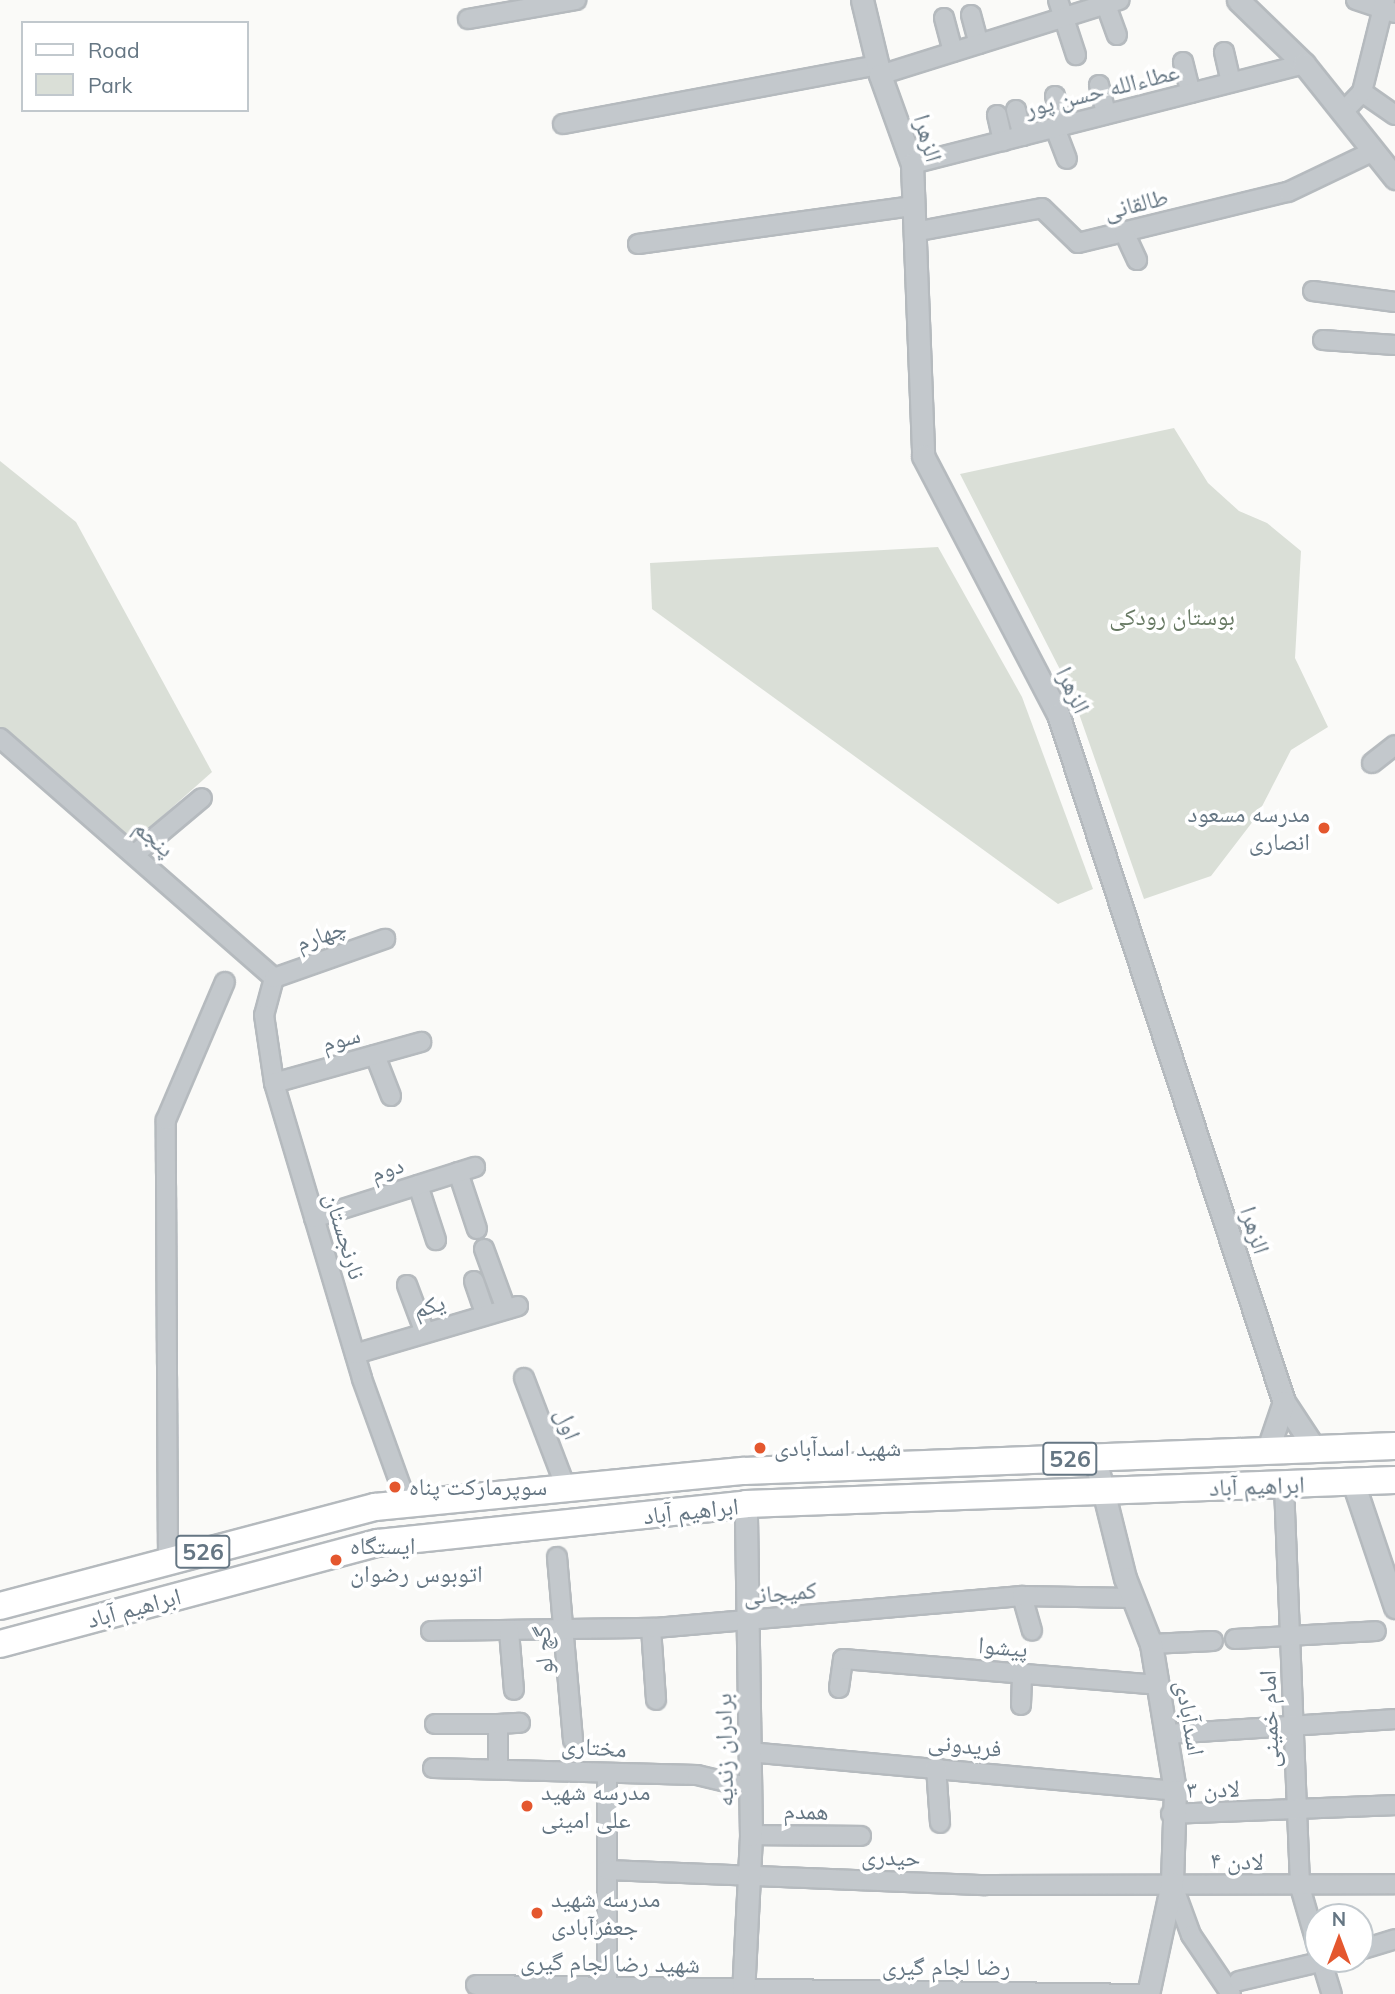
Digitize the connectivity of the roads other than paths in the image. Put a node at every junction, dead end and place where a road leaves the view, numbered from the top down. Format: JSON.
{"nodes":[{"id":1,"x":576,"y":0,"type":"edge"},
{"id":2,"x":862,"y":0,"type":"edge"},
{"id":3,"x":1058,"y":0,"type":"edge"},
{"id":4,"x":1238,"y":0,"type":"edge"},
{"id":5,"x":1356,"y":0,"type":"edge"},
{"id":6,"x":1113,"y":2,"type":"edge"},
{"id":7,"x":1387,"y":7,"type":"edge"},
{"id":8,"x":971,"y":15,"type":"dead end"},
{"id":9,"x":944,"y":18,"type":"dead end"},
{"id":10,"x":1065,"y":18,"type":"junction"},
{"id":11,"x":468,"y":19,"type":"dead end"},
{"id":12,"x":1117,"y":35,"type":"dead end"},
{"id":13,"x":979,"y":44,"type":"junction"},
{"id":14,"x":953,"y":52,"type":"junction"},
{"id":15,"x":1224,"y":52,"type":"dead end"},
{"id":16,"x":1076,"y":55,"type":"dead end"},
{"id":17,"x":1184,"y":62,"type":"dead end"},
{"id":18,"x":1304,"y":64,"type":"junction"},
{"id":19,"x":879,"y":70,"type":"junction"},
{"id":20,"x":1231,"y":82,"type":"junction"},
{"id":21,"x":1100,"y":85,"type":"dead end"},
{"id":22,"x":1362,"y":92,"type":"junction"},
{"id":23,"x":1191,"y":93,"type":"junction"},
{"id":24,"x":1055,"y":96,"type":"dead end"},
{"id":25,"x":1017,"y":110,"type":"dead end"},
{"id":26,"x":1343,"y":112,"type":"junction"},
{"id":27,"x":1107,"y":114,"type":"junction"},
{"id":28,"x":997,"y":115,"type":"dead end"},
{"id":29,"x":1395,"y":116,"type":"edge"},
{"id":30,"x":563,"y":124,"type":"dead end"},
{"id":31,"x":1059,"y":127,"type":"junction"},
{"id":32,"x":1023,"y":136,"type":"junction"},
{"id":33,"x":1003,"y":141,"type":"junction"},
{"id":34,"x":1374,"y":150,"type":"junction"},
{"id":35,"x":1067,"y":159,"type":"dead end"},
{"id":36,"x":912,"y":164,"type":"junction"},
{"id":37,"x":1394,"y":175,"type":"edge"},
{"id":38,"x":913,"y":206,"type":"junction"},
{"id":39,"x":914,"y":232,"type":"junction"},
{"id":40,"x":1124,"y":232,"type":"junction"},
{"id":41,"x":638,"y":244,"type":"dead end"},
{"id":42,"x":1137,"y":260,"type":"dead end"},
{"id":43,"x":1312,"y":291,"type":"dead end"},
{"id":44,"x":1395,"y":302,"type":"edge"},
{"id":45,"x":1323,"y":340,"type":"dead end"},
{"id":46,"x":1395,"y":345,"type":"edge"},
{"id":47,"x":0,"y":738,"type":"edge"},
{"id":48,"x":1395,"y":745,"type":"edge"},
{"id":49,"x":1372,"y":763,"type":"dead end"},
{"id":50,"x":202,"y":799,"type":"dead end"},
{"id":51,"x":135,"y":854,"type":"junction"},
{"id":52,"x":384,"y":939,"type":"dead end"},
{"id":53,"x":274,"y":978,"type":"junction"},
{"id":54,"x":225,"y":982,"type":"dead end"},
{"id":55,"x":421,"y":1042,"type":"dead end"},
{"id":56,"x":375,"y":1055,"type":"junction"},
{"id":57,"x":274,"y":1083,"type":"junction"},
{"id":58,"x":391,"y":1096,"type":"dead end"},
{"id":59,"x":418,"y":1185,"type":"junction"},
{"id":60,"x":314,"y":1218,"type":"junction"},
{"id":61,"x":477,"y":1229,"type":"dead end"},
{"id":62,"x":436,"y":1240,"type":"dead end"},
{"id":63,"x":484,"y":1249,"type":"dead end"},
{"id":64,"x":474,"y":1281,"type":"dead end"},
{"id":65,"x":407,"y":1285,"type":"dead end"},
{"id":66,"x":486,"y":1315,"type":"junction"},
{"id":67,"x":425,"y":1333,"type":"junction"},
{"id":68,"x":355,"y":1354,"type":"junction"},
{"id":69,"x":524,"y":1378,"type":"dead end"},
{"id":70,"x":1284,"y":1402,"type":"junction"},
{"id":71,"x":1395,"y":1446,"type":"edge"},
{"id":72,"x":1315,"y":1449,"type":"junction"},
{"id":73,"x":1255,"y":1451,"type":"junction"},
{"id":74,"x":1095,"y":1458,"type":"junction"},
{"id":75,"x":1395,"y":1480,"type":"edge"},
{"id":76,"x":1353,"y":1482,"type":"junction"},
{"id":77,"x":1284,"y":1486,"type":"junction"},
{"id":78,"x":566,"y":1488,"type":"junction"},
{"id":79,"x":1107,"y":1491,"type":"junction"},
{"id":80,"x":407,"y":1503,"type":"junction"},
{"id":81,"x":746,"y":1504,"type":"junction"},
{"id":82,"x":557,"y":1557,"type":"dead end"},
{"id":83,"x":168,"y":1561,"type":"junction"},
{"id":84,"x":1022,"y":1596,"type":"junction"},
{"id":85,"x":1132,"y":1598,"type":"junction"},
{"id":86,"x":0,"y":1606,"type":"edge"},
{"id":87,"x":1395,"y":1607,"type":"edge"},
{"id":88,"x":749,"y":1620,"type":"junction"},
{"id":89,"x":651,"y":1628,"type":"junction"},
{"id":90,"x":431,"y":1631,"type":"dead end"},
{"id":91,"x":509,"y":1631,"type":"junction"},
{"id":92,"x":568,"y":1631,"type":"junction"},
{"id":93,"x":1032,"y":1631,"type":"dead end"},
{"id":94,"x":1376,"y":1631,"type":"dead end"},
{"id":95,"x":1290,"y":1637,"type":"junction"},
{"id":96,"x":1235,"y":1639,"type":"dead end"},
{"id":97,"x":1213,"y":1640,"type":"dead end"},
{"id":98,"x":0,"y":1644,"type":"edge"},
{"id":99,"x":1151,"y":1644,"type":"junction"},
{"id":100,"x":1022,"y":1673,"type":"junction"},
{"id":101,"x":1158,"y":1685,"type":"junction"},
{"id":102,"x":839,"y":1688,"type":"dead end"},
{"id":103,"x":514,"y":1690,"type":"dead end"},
{"id":104,"x":656,"y":1700,"type":"dead end"},
{"id":105,"x":1021,"y":1705,"type":"dead end"},
{"id":106,"x":1395,"y":1720,"type":"edge"},
{"id":107,"x":520,"y":1723,"type":"dead end"},
{"id":108,"x":435,"y":1724,"type":"dead end"},
{"id":109,"x":498,"y":1724,"type":"junction"},
{"id":110,"x":1294,"y":1726,"type":"junction"},
{"id":111,"x":1169,"y":1734,"type":"junction"},
{"id":112,"x":573,"y":1740,"type":"dead end"},
{"id":113,"x":750,"y":1752,"type":"junction"},
{"id":114,"x":936,"y":1767,"type":"junction"},
{"id":115,"x":433,"y":1768,"type":"dead end"},
{"id":116,"x":498,"y":1768,"type":"junction"},
{"id":117,"x":607,"y":1774,"type":"junction"},
{"id":118,"x":751,"y":1788,"type":"junction"},
{"id":119,"x":1175,"y":1791,"type":"junction"},
{"id":120,"x":1395,"y":1805,"type":"edge"},
{"id":121,"x":1298,"y":1811,"type":"junction"},
{"id":122,"x":1171,"y":1814,"type":"junction"},
{"id":123,"x":940,"y":1822,"type":"dead end"},
{"id":124,"x":751,"y":1835,"type":"junction"},
{"id":125,"x":861,"y":1836,"type":"dead end"},
{"id":126,"x":607,"y":1870,"type":"junction"},
{"id":127,"x":749,"y":1876,"type":"junction"},
{"id":128,"x":1172,"y":1883,"type":"junction"},
{"id":129,"x":1395,"y":1884,"type":"edge"},
{"id":130,"x":1300,"y":1887,"type":"junction"},
{"id":131,"x":1305,"y":1903,"type":"edge"},
{"id":132,"x":1395,"y":1939,"type":"edge"},
{"id":133,"x":1374,"y":1946,"type":"edge"},
{"id":134,"x":1304,"y":1964,"type":"edge"},
{"id":135,"x":1327,"y":1973,"type":"edge"},
{"id":136,"x":476,"y":1985,"type":"dead end"},
{"id":137,"x":1235,"y":1988,"type":"edge"},
{"id":138,"x":607,"y":1991,"type":"edge"},
{"id":139,"x":743,"y":1992,"type":"edge"},
{"id":140,"x":1148,"y":1994,"type":"edge"},
{"id":141,"x":1332,"y":1994,"type":"edge"}],
"edges":[{"from":1,"to":11,"type":"street"},
{"from":2,"to":19,"type":"street","name":"الزهرا"},
{"from":3,"to":10,"type":"street"},
{"from":4,"to":18,"type":"street"},
{"from":5,"to":7,"type":"street"},
{"from":6,"to":10,"type":"street"},
{"from":6,"to":12,"type":"street"},
{"from":7,"to":22,"type":"street"},
{"from":8,"to":13,"type":"street"},
{"from":9,"to":14,"type":"street"},
{"from":10,"to":13,"type":"street"},
{"from":10,"to":16,"type":"street"},
{"from":13,"to":14,"type":"street"},
{"from":14,"to":19,"type":"street"},
{"from":15,"to":20,"type":"street"},
{"from":17,"to":23,"type":"street"},
{"from":18,"to":20,"type":"street","name":"عطاءالله حسن پور"},
{"from":18,"to":26,"type":"street"},
{"from":19,"to":30,"type":"street"},
{"from":19,"to":36,"type":"street","name":"الزهرا"},
{"from":20,"to":23,"type":"street","name":"عطاءالله حسن پور"},
{"from":21,"to":27,"type":"street"},
{"from":22,"to":26,"type":"street"},
{"from":22,"to":29,"type":"street"},
{"from":23,"to":27,"type":"street","name":"عطاءالله حسن پور"},
{"from":24,"to":31,"type":"street"},
{"from":25,"to":32,"type":"street"},
{"from":26,"to":34,"type":"street"},
{"from":27,"to":31,"type":"street","name":"عطاءالله حسن پور"},
{"from":28,"to":33,"type":"street"},
{"from":31,"to":32,"type":"street","name":"عطاءالله حسن پور"},
{"from":31,"to":35,"type":"street"},
{"from":32,"to":33,"type":"street","name":"عطاءالله حسن پور"},
{"from":33,"to":36,"type":"street","name":"عطاءالله حسن پور"},
{"from":34,"to":37,"type":"street"},
{"from":34,"to":40,"type":"street","name":"طالقانی"},
{"from":36,"to":38,"type":"street","name":"الزهرا"},
{"from":38,"to":39,"type":"street","name":"الزهرا"},
{"from":38,"to":41,"type":"street"},
{"from":39,"to":40,"type":"street","name":"طالقانی"},
{"from":39,"to":70,"type":"street","name":"الزهرا"},
{"from":40,"to":42,"type":"street"},
{"from":43,"to":44,"type":"street"},
{"from":45,"to":46,"type":"street"},
{"from":47,"to":51,"type":"street","name":"پنجم"},
{"from":48,"to":49,"type":"street"},
{"from":50,"to":51,"type":"street"},
{"from":51,"to":53,"type":"street","name":"پنجم"},
{"from":52,"to":53,"type":"street","name":"چهارم"},
{"from":53,"to":57,"type":"street","name":"نارنجستان"},
{"from":54,"to":83,"type":"street"},
{"from":55,"to":56,"type":"street","name":"سوم"},
{"from":56,"to":57,"type":"street","name":"سوم"},
{"from":56,"to":58,"type":"street"},
{"from":57,"to":60,"type":"street","name":"نارنجستان"},
{"from":59,"to":60,"type":"street","name":"دوم"},
{"from":59,"to":61,"type":"street","name":"دوم"},
{"from":59,"to":62,"type":"street"},
{"from":60,"to":68,"type":"street","name":"نارنجستان"},
{"from":63,"to":66,"type":"street","name":"یکم"},
{"from":64,"to":66,"type":"street"},
{"from":65,"to":67,"type":"street"},
{"from":66,"to":67,"type":"street","name":"یکم"},
{"from":67,"to":68,"type":"street","name":"یکم"},
{"from":68,"to":80,"type":"street","name":"نارنجستان"},
{"from":69,"to":78,"type":"street","name":"اول"},
{"from":70,"to":72,"type":"street","name":"الزهرا"},
{"from":70,"to":73,"type":"street"},
{"from":71,"to":72,"type":"main road","name":"ابراهیم آباد","number":"526"},
{"from":72,"to":73,"type":"main road","name":"ابراهیم آباد","number":"526"},
{"from":73,"to":74,"type":"main road","name":"ابراهیم آباد","number":"526"},
{"from":74,"to":78,"type":"main road","name":"ابراهیم آباد","number":"526"},
{"from":74,"to":79,"type":"street","name":"اسدآبادی"},
{"from":75,"to":76,"type":"main road","name":"ابراهیم آباد","number":"526"},
{"from":76,"to":77,"type":"main road","name":"ابراهیم آباد","number":"526"},
{"from":76,"to":87,"type":"street"},
{"from":77,"to":79,"type":"main road","name":"ابراهیم آباد","number":"526"},
{"from":77,"to":95,"type":"street","name":"امام خمینی"},
{"from":78,"to":80,"type":"main road","name":"ابراهیم آباد","number":"526"},
{"from":79,"to":81,"type":"main road","name":"ابراهیم آباد","number":"526"},
{"from":79,"to":85,"type":"street","name":"اسدآبادی"},
{"from":80,"to":83,"type":"main road","name":"ابراهیم آباد","number":"526"},
{"from":81,"to":88,"type":"street","name":"برادران زندیه"},
{"from":81,"to":98,"type":"main road","name":"ابراهیم آباد","number":"526"},
{"from":82,"to":92,"type":"street","name":"گچ لو"},
{"from":83,"to":86,"type":"main road","name":"ابراهیم آباد","number":"526"},
{"from":84,"to":85,"type":"street","name":"کمیجانی"},
{"from":84,"to":88,"type":"street","name":"کمیجانی"},
{"from":84,"to":93,"type":"street"},
{"from":85,"to":99,"type":"street","name":"اسدآبادی"},
{"from":88,"to":89,"type":"street","name":"کمیجانی"},
{"from":88,"to":113,"type":"street","name":"برادران زندیه"},
{"from":89,"to":92,"type":"street","name":"کمیجانی"},
{"from":89,"to":104,"type":"street"},
{"from":90,"to":91,"type":"street","name":"کمیجانی"},
{"from":91,"to":92,"type":"street","name":"کمیجانی"},
{"from":91,"to":103,"type":"street"},
{"from":92,"to":112,"type":"street","name":"گچ لو"},
{"from":94,"to":95,"type":"street"},
{"from":95,"to":96,"type":"street"},
{"from":95,"to":110,"type":"street","name":"امام خمینی"},
{"from":97,"to":99,"type":"street"},
{"from":99,"to":101,"type":"street","name":"اسدآبادی"},
{"from":100,"to":101,"type":"street","name":"پیشوا"},
{"from":100,"to":102,"type":"street","name":"پیشوا"},
{"from":100,"to":105,"type":"street"},
{"from":101,"to":111,"type":"street","name":"اسدآبادی"},
{"from":106,"to":110,"type":"street"},
{"from":107,"to":109,"type":"street"},
{"from":108,"to":109,"type":"street"},
{"from":109,"to":116,"type":"street"},
{"from":110,"to":111,"type":"street"},
{"from":110,"to":121,"type":"street","name":"امام خمینی"},
{"from":111,"to":119,"type":"street","name":"اسدآبادی"},
{"from":113,"to":114,"type":"street","name":"فریدونی"},
{"from":113,"to":118,"type":"street","name":"برادران زندیه"},
{"from":114,"to":119,"type":"street","name":"فریدونی"},
{"from":114,"to":123,"type":"street"},
{"from":115,"to":116,"type":"street","name":"مختاری"},
{"from":116,"to":117,"type":"street","name":"مختاری"},
{"from":117,"to":118,"type":"street","name":"مختاری"},
{"from":117,"to":126,"type":"street"},
{"from":118,"to":124,"type":"street","name":"برادران زندیه"},
{"from":119,"to":122,"type":"street","name":"اسدآبادی"},
{"from":120,"to":121,"type":"street","name":"لادن ۳"},
{"from":121,"to":122,"type":"street","name":"لادن ۳"},
{"from":121,"to":130,"type":"street","name":"امام خمینی"},
{"from":122,"to":128,"type":"street","name":"اسدآبادی"},
{"from":124,"to":125,"type":"street","name":"همدم"},
{"from":124,"to":127,"type":"street","name":"برادران زندیه"},
{"from":126,"to":127,"type":"street","name":"حیدری"},
{"from":126,"to":138,"type":"street"},
{"from":127,"to":128,"type":"street","name":"حیدری"},
{"from":127,"to":139,"type":"street","name":"برادران زندیه"},
{"from":128,"to":130,"type":"street","name":"لادن ۴"},
{"from":128,"to":137,"type":"street"},
{"from":128,"to":140,"type":"street","name":"اسدآبادی"},
{"from":129,"to":130,"type":"street","name":"لادن ۴"},
{"from":130,"to":131,"type":"street","name":"امام خمینی"},
{"from":132,"to":133,"type":"street"},
{"from":134,"to":137,"type":"street"},
{"from":135,"to":141,"type":"street","name":"امام خمینی"},
{"from":136,"to":138,"type":"street","name":"شهید رضا لجام گیری"},
{"from":138,"to":139,"type":"street","name":"شهید رضا لجام گیری"},
{"from":139,"to":140,"type":"street","name":"رضا لجام گیری"}]}
